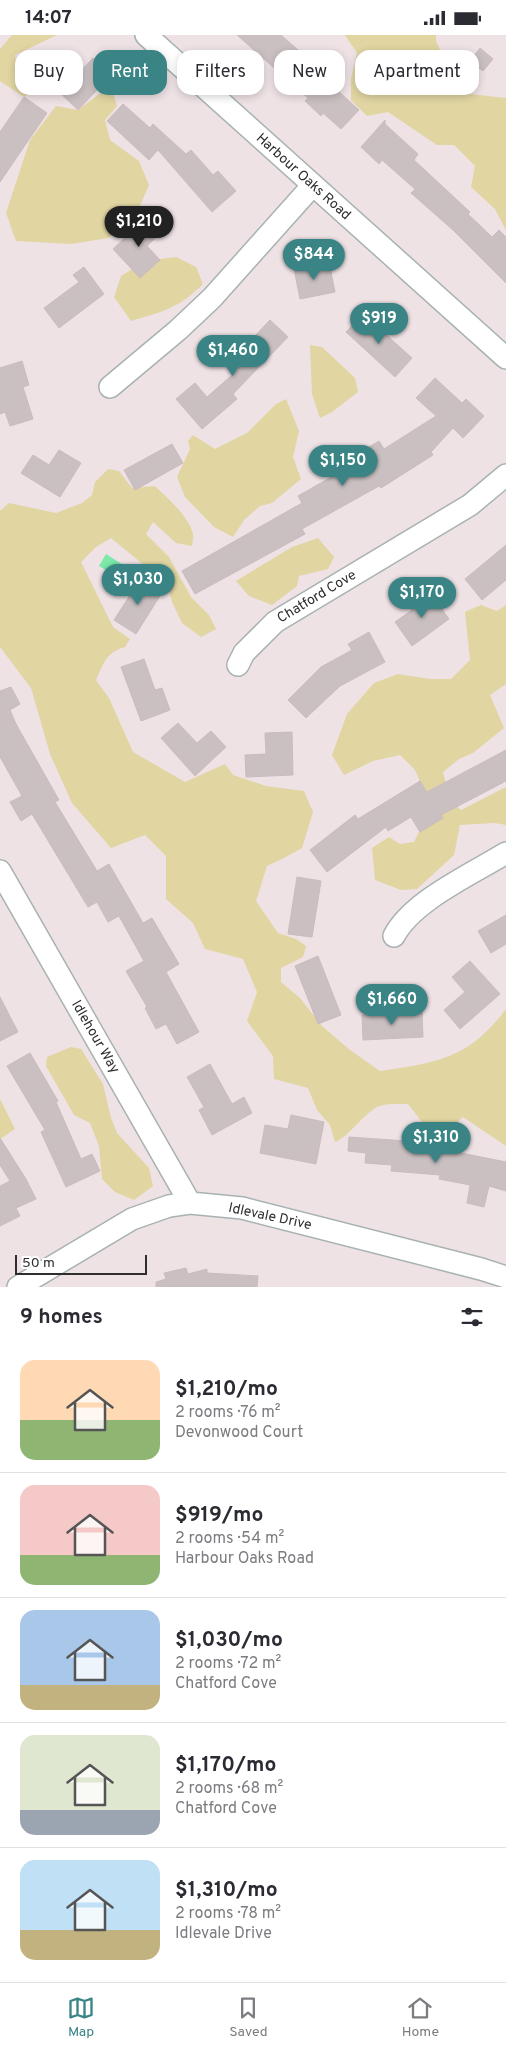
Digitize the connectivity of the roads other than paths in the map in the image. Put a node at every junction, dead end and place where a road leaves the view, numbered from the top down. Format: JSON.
{"nodes":[{"id":1,"x":146,"y":35,"type":"edge"},
{"id":2,"x":313,"y":185,"type":"junction"},
{"id":3,"x":506,"y":358,"type":"edge"},
{"id":4,"x":110,"y":387,"type":"dead end"},
{"id":5,"x":506,"y":475,"type":"edge"},
{"id":6,"x":238,"y":665,"type":"dead end"},
{"id":7,"x":506,"y":853,"type":"edge"},
{"id":8,"x":0,"y":871,"type":"edge"},
{"id":9,"x":394,"y":936,"type":"dead end"},
{"id":10,"x":190,"y":1203,"type":"junction"},
{"id":11,"x":506,"y":1277,"type":"edge"},
{"id":12,"x":18,"y":1287,"type":"edge"}],
"edges":[{"from":1,"to":2,"type":"street","name":"Harbour Oaks Road"},
{"from":2,"to":3,"type":"street","name":"Harbour Oaks Road"},
{"from":2,"to":4,"type":"street"},
{"from":5,"to":6,"type":"street","name":"Chatford Cove"},
{"from":7,"to":9,"type":"street"},
{"from":8,"to":10,"type":"street","name":"Idlehour Way"},
{"from":10,"to":11,"type":"street","name":"Idlevale Drive"},
{"from":10,"to":12,"type":"street","name":"Idlevale Drive"}]}
